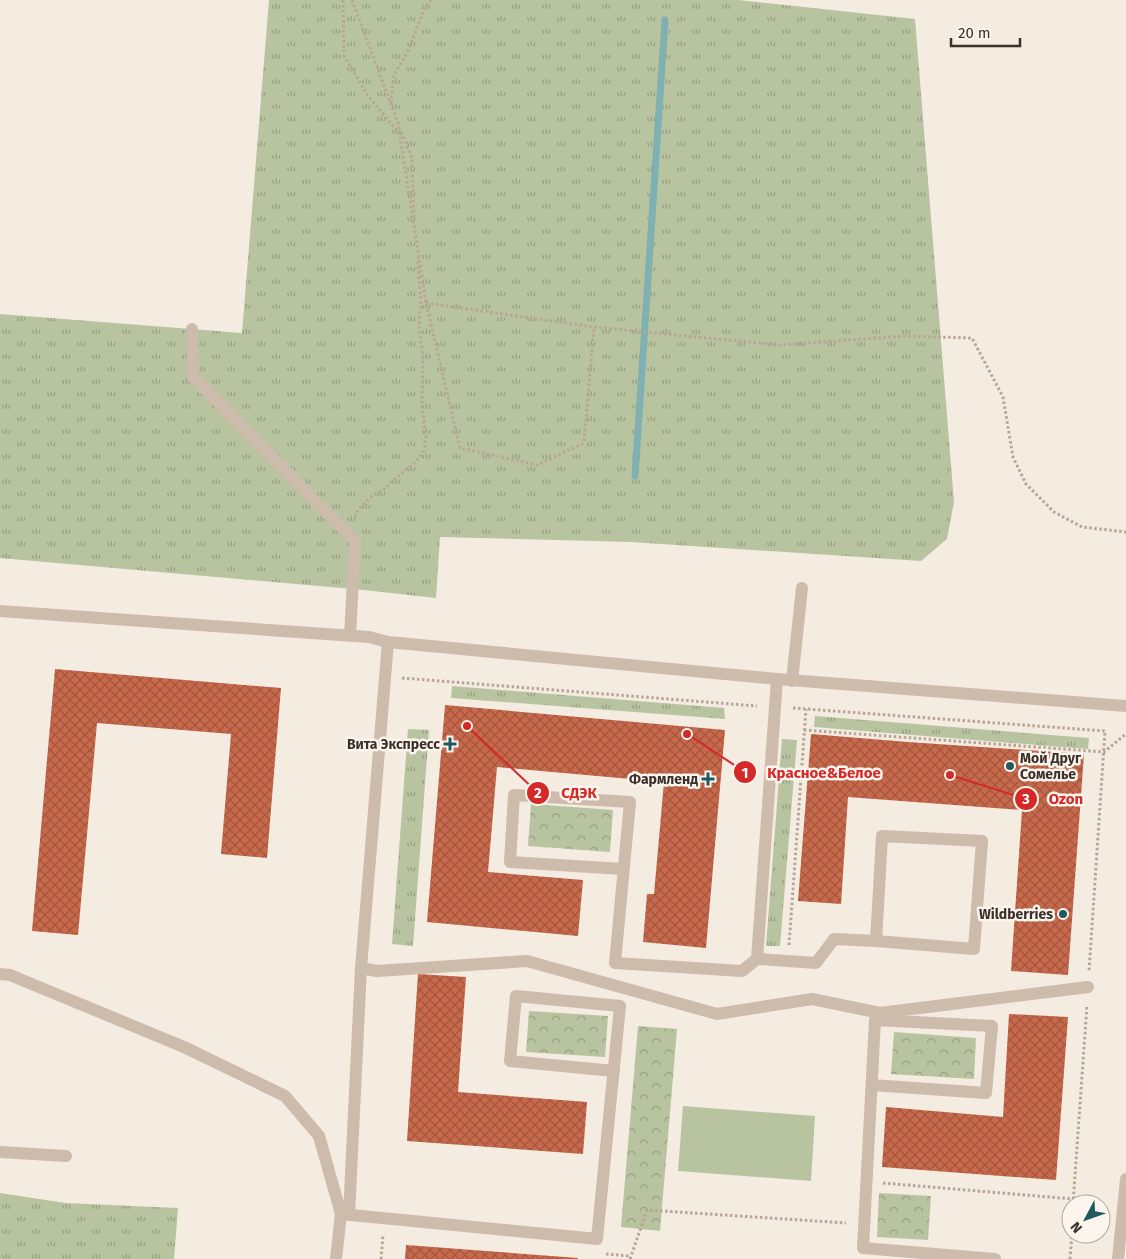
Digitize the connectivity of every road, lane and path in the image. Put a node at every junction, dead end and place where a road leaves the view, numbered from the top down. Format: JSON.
{"nodes":[{"id":1,"x":344,"y":0,"type":"edge"},
{"id":2,"x":352,"y":0,"type":"edge"},
{"id":3,"x":431,"y":0,"type":"edge"},
{"id":4,"x":401,"y":136,"type":"dead end"},
{"id":5,"x":426,"y":303,"type":"junction"},
{"id":6,"x":594,"y":327,"type":"junction"},
{"id":7,"x":192,"y":329,"type":"dead end"},
{"id":8,"x":1126,"y":532,"type":"edge"},
{"id":9,"x":355,"y":541,"type":"junction"},
{"id":10,"x":802,"y":588,"type":"dead end"},
{"id":11,"x":0,"y":611,"type":"edge"},
{"id":12,"x":350,"y":636,"type":"junction"},
{"id":13,"x":388,"y":642,"type":"junction"},
{"id":14,"x":396,"y":678,"type":"dead end"},
{"id":15,"x":776,"y":679,"type":"junction"},
{"id":16,"x":792,"y":681,"type":"junction"},
{"id":17,"x":1126,"y":706,"type":"edge"},
{"id":18,"x":774,"y":707,"type":"junction"},
{"id":19,"x":806,"y":709,"type":"junction"},
{"id":20,"x":804,"y":730,"type":"junction"},
{"id":21,"x":1126,"y":734,"type":"edge"},
{"id":22,"x":1104,"y":752,"type":"junction"},
{"id":23,"x":623,"y":869,"type":"junction"},
{"id":24,"x":876,"y":941,"type":"junction"},
{"id":25,"x":757,"y":959,"type":"junction"},
{"id":26,"x":787,"y":962,"type":"junction"},
{"id":27,"x":362,"y":968,"type":"junction"},
{"id":28,"x":0,"y":974,"type":"edge"},
{"id":29,"x":1088,"y":987,"type":"junction"},
{"id":30,"x":614,"y":1072,"type":"junction"},
{"id":31,"x":872,"y":1085,"type":"junction"},
{"id":32,"x":0,"y":1152,"type":"edge"},
{"id":33,"x":66,"y":1156,"type":"dead end"},
{"id":34,"x":1126,"y":1179,"type":"edge"},
{"id":35,"x":867,"y":1182,"type":"junction"},
{"id":36,"x":1074,"y":1194,"type":"edge"},
{"id":37,"x":1061,"y":1201,"type":"edge"},
{"id":38,"x":345,"y":1214,"type":"junction"},
{"id":39,"x":385,"y":1218,"type":"junction"},
{"id":40,"x":864,"y":1224,"type":"junction"},
{"id":41,"x":1071,"y":1244,"type":"edge"},
{"id":42,"x":336,"y":1259,"type":"edge"},
{"id":43,"x":381,"y":1259,"type":"edge"},
{"id":44,"x":630,"y":1259,"type":"edge"},
{"id":45,"x":995,"y":1259,"type":"edge"},
{"id":46,"x":1070,"y":1259,"type":"edge"},
{"id":47,"x":1118,"y":1259,"type":"edge"}],
"edges":[{"from":1,"to":4,"type":"path"},
{"from":2,"to":5,"type":"path"},
{"from":3,"to":9,"type":"path"},
{"from":5,"to":6,"type":"path"},
{"from":5,"to":6,"type":"path"},
{"from":6,"to":8,"type":"path"},
{"from":7,"to":9,"type":"street"},
{"from":9,"to":12,"type":"street"},
{"from":10,"to":16,"type":"street"},
{"from":11,"to":12,"type":"street"},
{"from":12,"to":13,"type":"street"},
{"from":13,"to":15,"type":"street"},
{"from":13,"to":27,"type":"street"},
{"from":14,"to":18,"type":"path"},
{"from":15,"to":16,"type":"street"},
{"from":15,"to":18,"type":"street"},
{"from":16,"to":17,"type":"street"},
{"from":18,"to":19,"type":"path"},
{"from":18,"to":25,"type":"street"},
{"from":19,"to":20,"type":"path"},
{"from":19,"to":22,"type":"path"},
{"from":20,"to":22,"type":"path"},
{"from":20,"to":26,"type":"path"},
{"from":21,"to":22,"type":"path"},
{"from":22,"to":29,"type":"path"},
{"from":23,"to":23,"type":"street"},
{"from":23,"to":25,"type":"street"},
{"from":24,"to":24,"type":"street"},
{"from":24,"to":26,"type":"street"},
{"from":25,"to":26,"type":"street"},
{"from":27,"to":29,"type":"street"},
{"from":27,"to":38,"type":"street"},
{"from":28,"to":38,"type":"street"},
{"from":29,"to":36,"type":"path"},
{"from":30,"to":30,"type":"street"},
{"from":30,"to":39,"type":"street"},
{"from":31,"to":31,"type":"street"},
{"from":31,"to":35,"type":"street"},
{"from":32,"to":33,"type":"street"},
{"from":34,"to":47,"type":"street"},
{"from":35,"to":37,"type":"path"},
{"from":35,"to":40,"type":"street"},
{"from":38,"to":39,"type":"street"},
{"from":38,"to":42,"type":"street"},
{"from":39,"to":43,"type":"path"},
{"from":40,"to":44,"type":"path"},
{"from":40,"to":45,"type":"street"},
{"from":41,"to":46,"type":"path"}]}
